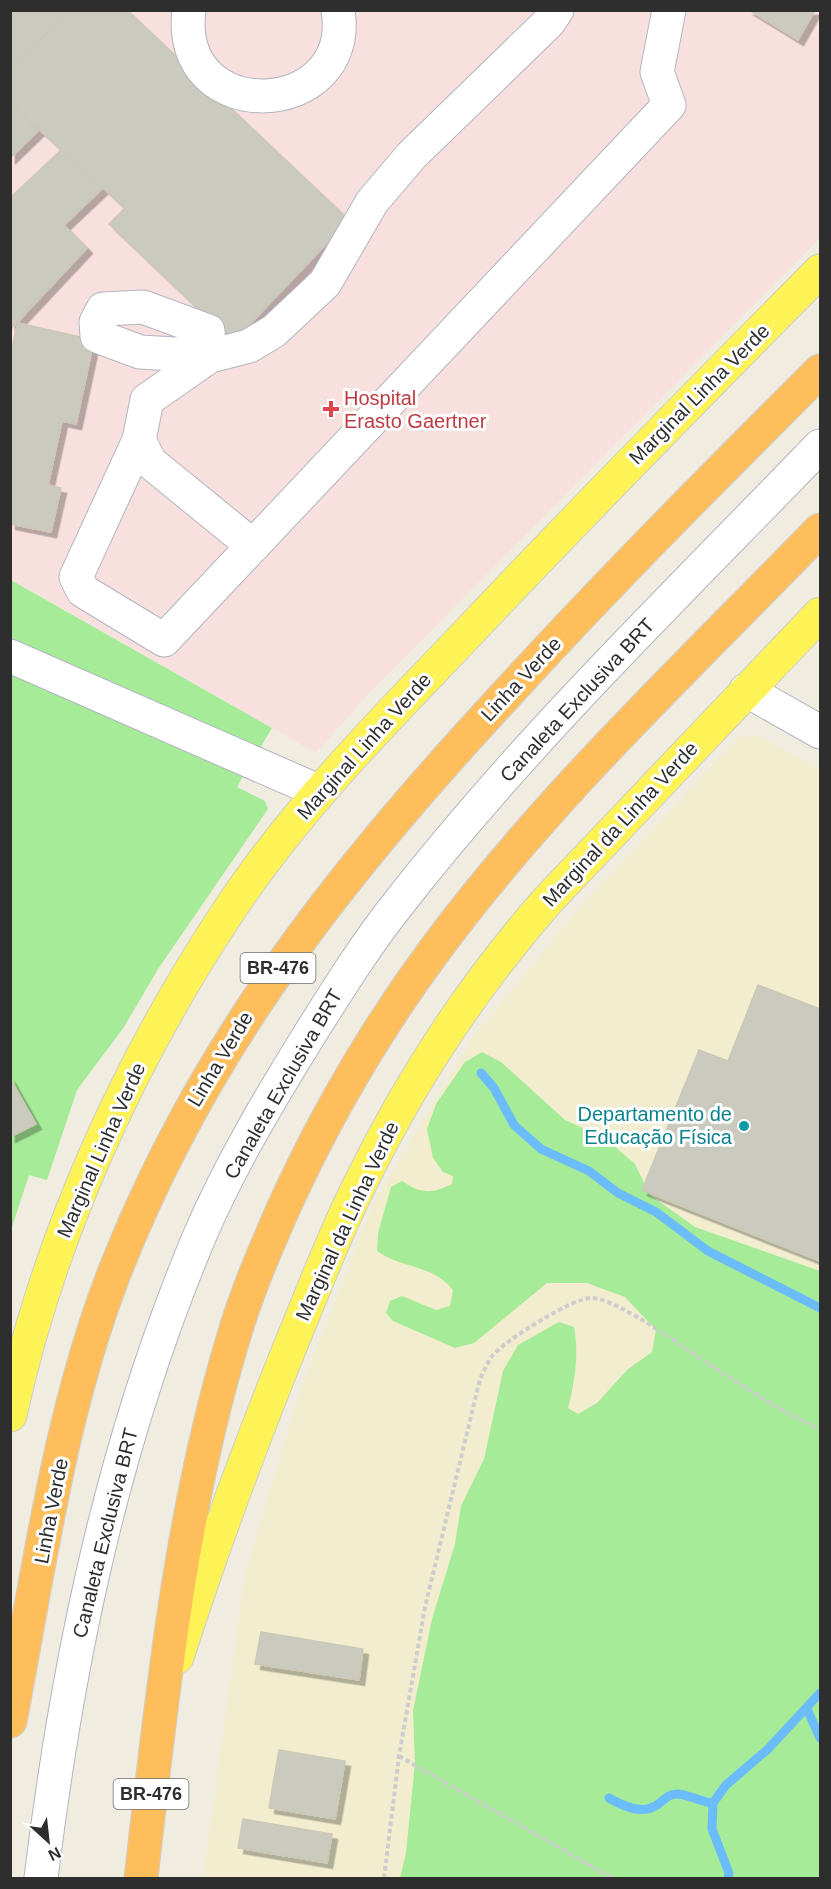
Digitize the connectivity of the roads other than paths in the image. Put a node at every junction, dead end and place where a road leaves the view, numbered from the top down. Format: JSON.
{"nodes":[{"id":1,"x":189,"y":10,"type":"edge"},
{"id":2,"x":338,"y":10,"type":"edge"},
{"id":3,"x":557,"y":10,"type":"edge"},
{"id":4,"x":669,"y":10,"type":"edge"},
{"id":5,"x":820,"y":272,"type":"edge"},
{"id":6,"x":820,"y":371,"type":"edge"},
{"id":7,"x":139,"y":440,"type":"junction"},
{"id":8,"x":820,"y":446,"type":"edge"},
{"id":9,"x":820,"y":530,"type":"edge"},
{"id":10,"x":253,"y":546,"type":"junction"},
{"id":11,"x":820,"y":614,"type":"edge"},
{"id":12,"x":10,"y":656,"type":"edge"},
{"id":13,"x":746,"y":690,"type":"junction"},
{"id":14,"x":820,"y":732,"type":"edge"},
{"id":15,"x":318,"y":791,"type":"junction"},
{"id":16,"x":10,"y":1415,"type":"edge"},
{"id":17,"x":160,"y":1710,"type":"junction"},
{"id":18,"x":10,"y":1721,"type":"edge"},
{"id":19,"x":41,"y":1878,"type":"edge"},
{"id":20,"x":141,"y":1878,"type":"edge"}],
"edges":[{"from":1,"to":2,"type":"street"},
{"from":3,"to":7,"type":"street"},
{"from":4,"to":10,"type":"street"},
{"from":5,"to":15,"type":"main road","name":"Marginal Linha Verde"},
{"from":6,"to":18,"type":"highway","name":"Linha Verde","number":"BR-476"},
{"from":7,"to":10,"type":"street"},
{"from":7,"to":10,"type":"street"},
{"from":8,"to":19,"type":"street","name":"Canaleta Exclusiva BRT"},
{"from":9,"to":17,"type":"highway","number":"BR-476"},
{"from":11,"to":13,"type":"main road","name":"Marginal da Linha Verde"},
{"from":12,"to":15,"type":"street"},
{"from":13,"to":14,"type":"street"},
{"from":13,"to":17,"type":"main road","name":"Marginal da Linha Verde"},
{"from":15,"to":16,"type":"main road","name":"Marginal Linha Verde"},
{"from":17,"to":20,"type":"highway","number":"BR-476"}]}
